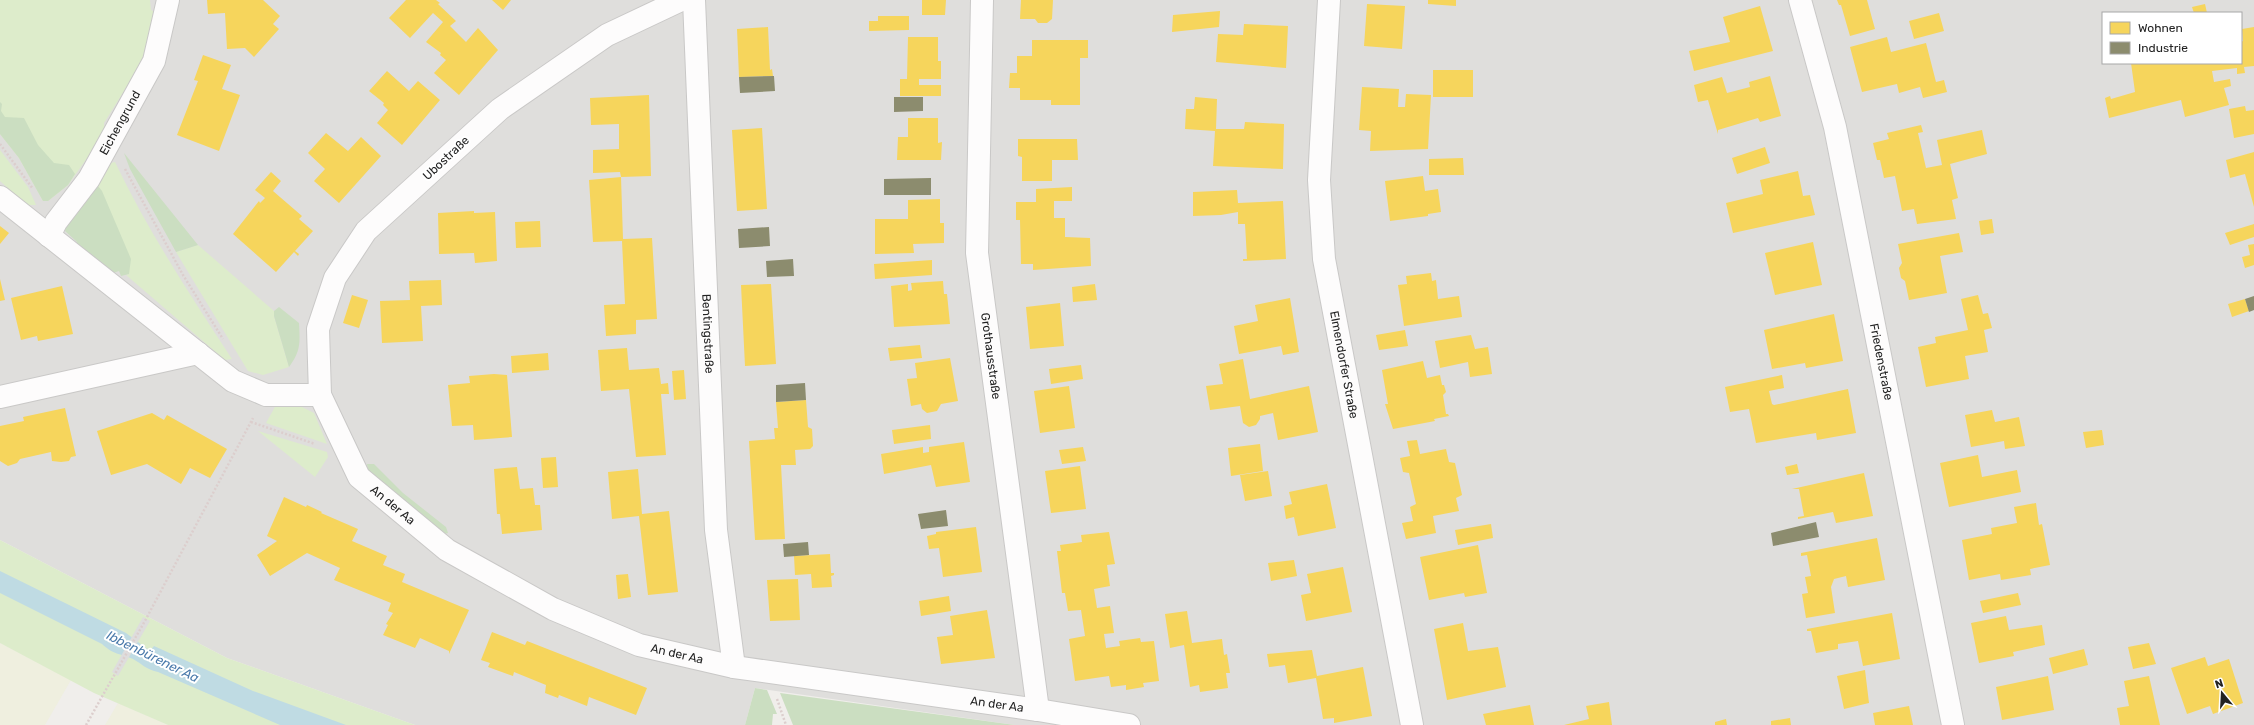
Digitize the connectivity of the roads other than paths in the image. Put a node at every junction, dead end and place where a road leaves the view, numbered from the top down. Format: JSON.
{"nodes":[{"id":1,"x":168,"y":0,"type":"edge"},
{"id":2,"x":680,"y":0,"type":"edge"},
{"id":3,"x":694,"y":0,"type":"edge"},
{"id":4,"x":982,"y":0,"type":"edge"},
{"id":5,"x":1329,"y":0,"type":"edge"},
{"id":6,"x":1800,"y":0,"type":"edge"},
{"id":7,"x":0,"y":197,"type":"edge"},
{"id":8,"x":49,"y":236,"type":"junction"},
{"id":9,"x":198,"y":353,"type":"junction"},
{"id":10,"x":320,"y":395,"type":"junction"},
{"id":11,"x":0,"y":397,"type":"edge"},
{"id":12,"x":734,"y":667,"type":"junction"},
{"id":13,"x":1038,"y":710,"type":"junction"},
{"id":14,"x":1129,"y":725,"type":"edge"},
{"id":15,"x":1412,"y":725,"type":"edge"},
{"id":16,"x":1953,"y":725,"type":"edge"}],
"edges":[{"from":1,"to":8,"type":"street","name":"Eichengrund"},
{"from":2,"to":10,"type":"street","name":"Ubostraße"},
{"from":3,"to":12,"type":"street","name":"Bentingstraße"},
{"from":4,"to":13,"type":"street","name":"Grothausstraße"},
{"from":5,"to":15,"type":"street","name":"Elmendorfer Straße"},
{"from":6,"to":16,"type":"street","name":"Friedenstraße"},
{"from":7,"to":8,"type":"street"},
{"from":8,"to":9,"type":"street"},
{"from":9,"to":10,"type":"street"},
{"from":9,"to":11,"type":"street"},
{"from":10,"to":12,"type":"street","name":"An der Aa"},
{"from":12,"to":13,"type":"street","name":"An der Aa"},
{"from":13,"to":14,"type":"street","name":"An der Aa"}]}
